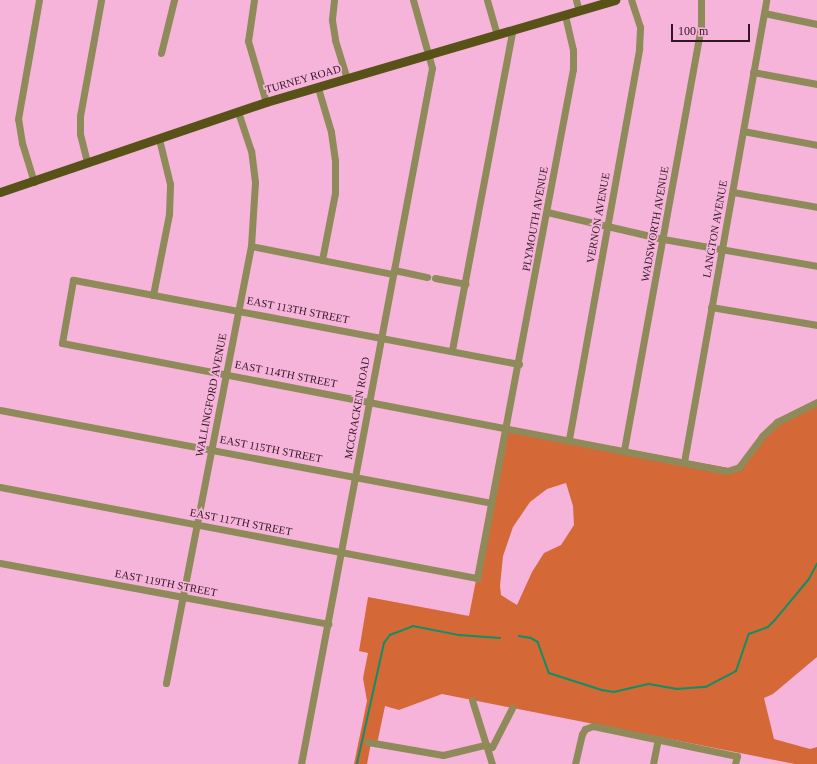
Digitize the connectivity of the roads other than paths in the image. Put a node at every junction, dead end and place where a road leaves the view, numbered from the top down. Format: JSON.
{"nodes":[{"id":1,"x":39,"y":0,"type":"edge"},
{"id":2,"x":101,"y":0,"type":"edge"},
{"id":3,"x":174,"y":0,"type":"edge"},
{"id":4,"x":254,"y":0,"type":"edge"},
{"id":5,"x":334,"y":0,"type":"edge"},
{"id":6,"x":413,"y":0,"type":"edge"},
{"id":7,"x":487,"y":0,"type":"edge"},
{"id":8,"x":576,"y":0,"type":"edge"},
{"id":9,"x":615,"y":0,"type":"edge"},
{"id":10,"x":631,"y":0,"type":"edge"},
{"id":11,"x":701,"y":0,"type":"edge"},
{"id":12,"x":766,"y":0,"type":"edge"},
{"id":13,"x":578,"y":11,"type":"junction"},
{"id":14,"x":764,"y":13,"type":"junction"},
{"id":15,"x":565,"y":15,"type":"junction"},
{"id":16,"x":817,"y":24,"type":"edge"},
{"id":17,"x":512,"y":32,"type":"junction"},
{"id":18,"x":497,"y":35,"type":"junction"},
{"id":19,"x":161,"y":53,"type":"dead end"},
{"id":20,"x":430,"y":56,"type":"junction"},
{"id":21,"x":753,"y":72,"type":"junction"},
{"id":22,"x":347,"y":79,"type":"junction"},
{"id":23,"x":817,"y":84,"type":"edge"},
{"id":24,"x":318,"y":88,"type":"junction"},
{"id":25,"x":266,"y":102,"type":"junction"},
{"id":26,"x":238,"y":112,"type":"junction"},
{"id":27,"x":743,"y":132,"type":"junction"},
{"id":28,"x":159,"y":139,"type":"junction"},
{"id":29,"x":817,"y":145,"type":"edge"},
{"id":30,"x":87,"y":162,"type":"junction"},
{"id":31,"x":34,"y":182,"type":"junction"},
{"id":32,"x":0,"y":192,"type":"edge"},
{"id":33,"x":733,"y":192,"type":"junction"},
{"id":34,"x":817,"y":207,"type":"edge"},
{"id":35,"x":547,"y":212,"type":"junction"},
{"id":36,"x":608,"y":225,"type":"junction"},
{"id":37,"x":663,"y":239,"type":"junction"},
{"id":38,"x":251,"y":246,"type":"junction"},
{"id":39,"x":723,"y":249,"type":"junction"},
{"id":40,"x":322,"y":260,"type":"junction"},
{"id":41,"x":817,"y":266,"type":"edge"},
{"id":42,"x":393,"y":272,"type":"junction"},
{"id":43,"x":426,"y":277,"type":"dead end"},
{"id":44,"x":435,"y":278,"type":"dead end"},
{"id":45,"x":465,"y":284,"type":"junction"},
{"id":46,"x":153,"y":295,"type":"junction"},
{"id":47,"x":711,"y":307,"type":"junction"},
{"id":48,"x":239,"y":311,"type":"junction"},
{"id":49,"x":817,"y":325,"type":"edge"},
{"id":50,"x":381,"y":337,"type":"junction"},
{"id":51,"x":62,"y":343,"type":"joint"},
{"id":52,"x":452,"y":350,"type":"junction"},
{"id":53,"x":519,"y":364,"type":"junction"},
{"id":54,"x":226,"y":374,"type":"junction"},
{"id":55,"x":369,"y":401,"type":"junction"},
{"id":56,"x":817,"y":402,"type":"edge"},
{"id":57,"x":0,"y":410,"type":"edge"},
{"id":58,"x":506,"y":427,"type":"junction"},
{"id":59,"x":569,"y":439,"type":"junction"},
{"id":60,"x":212,"y":450,"type":"junction"},
{"id":61,"x":624,"y":450,"type":"junction"},
{"id":62,"x":684,"y":462,"type":"junction"},
{"id":63,"x":355,"y":476,"type":"junction"},
{"id":64,"x":0,"y":487,"type":"edge"},
{"id":65,"x":491,"y":503,"type":"junction"},
{"id":66,"x":196,"y":525,"type":"junction"},
{"id":67,"x":342,"y":552,"type":"junction"},
{"id":68,"x":0,"y":563,"type":"edge"},
{"id":69,"x":477,"y":578,"type":"joint"},
{"id":70,"x":182,"y":597,"type":"junction"},
{"id":71,"x":328,"y":624,"type":"junction"},
{"id":72,"x":166,"y":683,"type":"dead end"},
{"id":73,"x":472,"y":700,"type":"dead end"},
{"id":74,"x":512,"y":708,"type":"dead end"},
{"id":75,"x":658,"y":739,"type":"junction"},
{"id":76,"x":368,"y":742,"type":"dead end"},
{"id":77,"x":488,"y":746,"type":"junction"},
{"id":78,"x":301,"y":764,"type":"edge"},
{"id":79,"x":492,"y":764,"type":"edge"},
{"id":80,"x":575,"y":764,"type":"edge"},
{"id":81,"x":653,"y":764,"type":"edge"},
{"id":82,"x":735,"y":764,"type":"edge"}],
"edges":[{"from":1,"to":31,"type":"street"},
{"from":2,"to":30,"type":"street"},
{"from":3,"to":19,"type":"street"},
{"from":4,"to":25,"type":"street"},
{"from":5,"to":22,"type":"street"},
{"from":6,"to":20,"type":"street","name":"MCCRACKEN ROAD"},
{"from":7,"to":18,"type":"street"},
{"from":8,"to":13,"type":"street"},
{"from":9,"to":13,"type":"main road","name":"TURNEY ROAD"},
{"from":10,"to":36,"type":"street","name":"VERNON AVENUE"},
{"from":11,"to":37,"type":"street","name":"WADSWORTH AVENUE"},
{"from":12,"to":14,"type":"street","name":"LANGTON AVENUE"},
{"from":13,"to":15,"type":"main road","name":"TURNEY ROAD"},
{"from":14,"to":16,"type":"street"},
{"from":14,"to":21,"type":"street","name":"LANGTON AVENUE"},
{"from":15,"to":17,"type":"main road","name":"TURNEY ROAD"},
{"from":15,"to":35,"type":"street","name":"PLYMOUTH AVENUE"},
{"from":17,"to":18,"type":"main road","name":"TURNEY ROAD"},
{"from":17,"to":45,"type":"street"},
{"from":18,"to":20,"type":"main road","name":"TURNEY ROAD"},
{"from":20,"to":22,"type":"main road","name":"TURNEY ROAD"},
{"from":20,"to":42,"type":"street","name":"MCCRACKEN ROAD"},
{"from":21,"to":23,"type":"street"},
{"from":21,"to":27,"type":"street","name":"LANGTON AVENUE"},
{"from":22,"to":24,"type":"main road","name":"TURNEY ROAD"},
{"from":24,"to":25,"type":"main road","name":"TURNEY ROAD"},
{"from":24,"to":40,"type":"street"},
{"from":25,"to":26,"type":"main road","name":"TURNEY ROAD"},
{"from":26,"to":28,"type":"main road","name":"TURNEY ROAD"},
{"from":26,"to":38,"type":"street","name":"WALLINGFORD AVENUE"},
{"from":27,"to":29,"type":"street"},
{"from":27,"to":33,"type":"street","name":"LANGTON AVENUE"},
{"from":28,"to":30,"type":"main road","name":"TURNEY ROAD"},
{"from":28,"to":46,"type":"street"},
{"from":30,"to":31,"type":"main road","name":"TURNEY ROAD"},
{"from":31,"to":32,"type":"main road","name":"TURNEY ROAD"},
{"from":33,"to":34,"type":"street"},
{"from":33,"to":39,"type":"street","name":"LANGTON AVENUE"},
{"from":35,"to":36,"type":"street"},
{"from":35,"to":53,"type":"street","name":"PLYMOUTH AVENUE"},
{"from":36,"to":37,"type":"street"},
{"from":36,"to":59,"type":"street","name":"VERNON AVENUE"},
{"from":37,"to":39,"type":"street"},
{"from":37,"to":61,"type":"street","name":"WADSWORTH AVENUE"},
{"from":38,"to":40,"type":"street"},
{"from":38,"to":48,"type":"street","name":"WALLINGFORD AVENUE"},
{"from":39,"to":41,"type":"street"},
{"from":39,"to":47,"type":"street","name":"LANGTON AVENUE"},
{"from":40,"to":42,"type":"street"},
{"from":42,"to":43,"type":"street"},
{"from":42,"to":50,"type":"street","name":"MCCRACKEN ROAD"},
{"from":44,"to":45,"type":"street"},
{"from":45,"to":52,"type":"street"},
{"from":46,"to":48,"type":"street","name":"EAST 113TH STREET"},
{"from":46,"to":51,"type":"street","name":"EAST 113TH STREET"},
{"from":47,"to":49,"type":"street"},
{"from":47,"to":62,"type":"street","name":"LANGTON AVENUE"},
{"from":48,"to":50,"type":"street","name":"EAST 113TH STREET"},
{"from":48,"to":54,"type":"street","name":"WALLINGFORD AVENUE"},
{"from":50,"to":52,"type":"street","name":"EAST 113TH STREET"},
{"from":50,"to":55,"type":"street","name":"MCCRACKEN ROAD"},
{"from":51,"to":54,"type":"street","name":"EAST 114TH STREET"},
{"from":52,"to":53,"type":"street","name":"EAST 113TH STREET"},
{"from":53,"to":58,"type":"street","name":"PLYMOUTH AVENUE"},
{"from":54,"to":55,"type":"street","name":"EAST 114TH STREET"},
{"from":54,"to":60,"type":"street","name":"WALLINGFORD AVENUE"},
{"from":55,"to":58,"type":"street","name":"EAST 114TH STREET"},
{"from":55,"to":63,"type":"street","name":"MCCRACKEN ROAD"},
{"from":56,"to":62,"type":"street","name":"EAST 114TH STREET"},
{"from":57,"to":60,"type":"street","name":"EAST 115TH STREET"},
{"from":58,"to":59,"type":"street","name":"EAST 114TH STREET"},
{"from":58,"to":65,"type":"street","name":"PLYMOUTH AVENUE"},
{"from":59,"to":61,"type":"street","name":"EAST 114TH STREET"},
{"from":60,"to":63,"type":"street","name":"EAST 115TH STREET"},
{"from":60,"to":66,"type":"street","name":"WALLINGFORD AVENUE"},
{"from":61,"to":62,"type":"street","name":"EAST 114TH STREET"},
{"from":63,"to":65,"type":"street","name":"EAST 115TH STREET"},
{"from":63,"to":67,"type":"street","name":"MCCRACKEN ROAD"},
{"from":64,"to":66,"type":"street","name":"EAST 117TH STREET"},
{"from":65,"to":69,"type":"street","name":"PLYMOUTH AVENUE"},
{"from":66,"to":67,"type":"street","name":"EAST 117TH STREET"},
{"from":66,"to":70,"type":"street","name":"WALLINGFORD AVENUE"},
{"from":67,"to":69,"type":"street","name":"EAST 117TH STREET"},
{"from":67,"to":71,"type":"street","name":"MCCRACKEN ROAD"},
{"from":68,"to":70,"type":"street","name":"EAST 119TH STREET"},
{"from":70,"to":71,"type":"street","name":"EAST 119TH STREET"},
{"from":70,"to":72,"type":"street","name":"WALLINGFORD AVENUE"},
{"from":71,"to":78,"type":"street","name":"MCCRACKEN ROAD"},
{"from":73,"to":77,"type":"street"},
{"from":74,"to":77,"type":"street"},
{"from":75,"to":80,"type":"street"},
{"from":75,"to":81,"type":"street"},
{"from":75,"to":82,"type":"street"},
{"from":76,"to":77,"type":"street"},
{"from":77,"to":79,"type":"street"}]}
